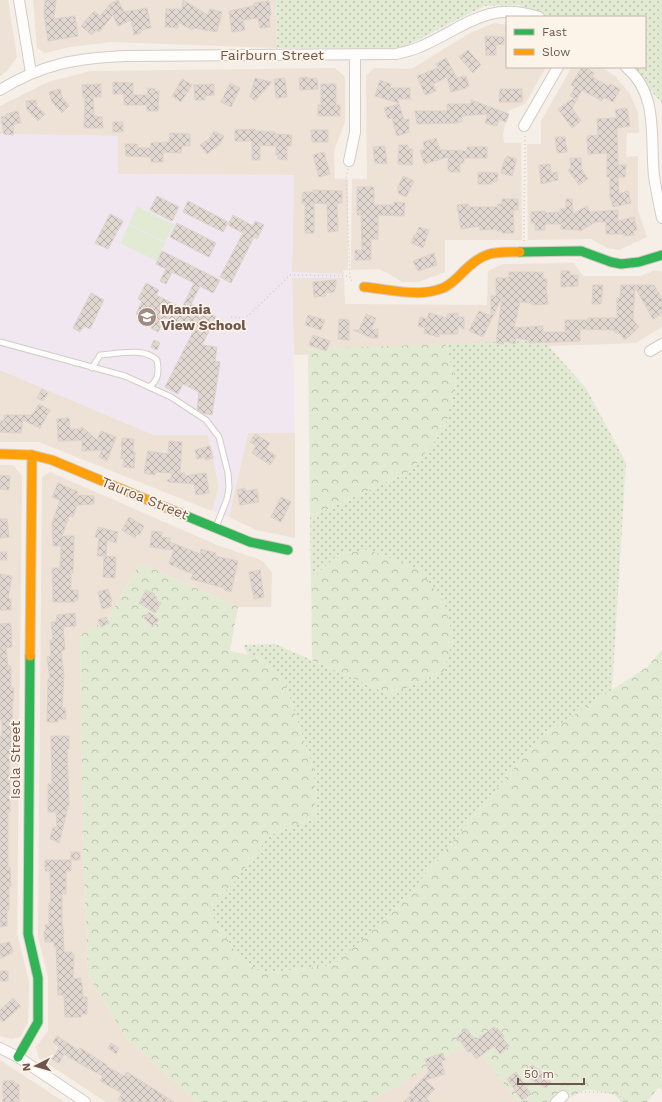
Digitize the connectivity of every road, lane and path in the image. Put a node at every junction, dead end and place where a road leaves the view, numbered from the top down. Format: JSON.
{"nodes":[{"id":1,"x":19,"y":0,"type":"edge"},
{"id":2,"x":536,"y":16,"type":"edge"},
{"id":3,"x":355,"y":55,"type":"junction"},
{"id":4,"x":557,"y":68,"type":"edge"},
{"id":5,"x":627,"y":68,"type":"edge"},
{"id":6,"x":31,"y":73,"type":"junction"},
{"id":7,"x":0,"y":90,"type":"edge"},
{"id":8,"x":524,"y":126,"type":"joint"},
{"id":9,"x":349,"y":161,"type":"joint"},
{"id":10,"x":662,"y":218,"type":"edge"},
{"id":11,"x":524,"y":251,"type":"junction"},
{"id":12,"x":662,"y":255,"type":"edge"},
{"id":13,"x":350,"y":276,"type":"junction"},
{"id":14,"x":364,"y":287,"type":"joint"},
{"id":15,"x":231,"y":318,"type":"dead end"},
{"id":16,"x":0,"y":342,"type":"edge"},
{"id":17,"x":662,"y":344,"type":"edge"},
{"id":18,"x":650,"y":351,"type":"dead end"},
{"id":19,"x":92,"y":368,"type":"junction"},
{"id":20,"x":149,"y":387,"type":"junction"},
{"id":21,"x":0,"y":454,"type":"edge"},
{"id":22,"x":32,"y":455,"type":"junction"},
{"id":23,"x":216,"y":528,"type":"junction"},
{"id":24,"x":288,"y":550,"type":"dead end"},
{"id":25,"x":0,"y":1048,"type":"edge"},
{"id":26,"x":18,"y":1057,"type":"junction"},
{"id":27,"x":559,"y":1099,"type":"edge"},
{"id":28,"x":85,"y":1102,"type":"edge"},
{"id":29,"x":630,"y":1102,"type":"edge"}],
"edges":[{"from":1,"to":6,"type":"street"},
{"from":2,"to":3,"type":"street","name":"Fairburn Street"},
{"from":3,"to":6,"type":"street","name":"Fairburn Street"},
{"from":3,"to":9,"type":"street"},
{"from":4,"to":8,"type":"street"},
{"from":5,"to":10,"type":"street"},
{"from":6,"to":7,"type":"street","name":"Fairburn Street"},
{"from":8,"to":11,"type":"path"},
{"from":9,"to":13,"type":"path"},
{"from":11,"to":12,"type":"street"},
{"from":11,"to":14,"type":"street"},
{"from":13,"to":14,"type":"path"},
{"from":13,"to":15,"type":"path"},
{"from":16,"to":19,"type":"lane"},
{"from":17,"to":18,"type":"street"},
{"from":19,"to":20,"type":"lane"},
{"from":19,"to":20,"type":"lane"},
{"from":20,"to":23,"type":"lane"},
{"from":21,"to":22,"type":"street","name":"Tauroa Street"},
{"from":22,"to":23,"type":"street","name":"Tauroa Street"},
{"from":22,"to":26,"type":"street","name":"Isola Street"},
{"from":23,"to":24,"type":"street","name":"Tauroa Street"},
{"from":25,"to":26,"type":"street"},
{"from":26,"to":28,"type":"street"},
{"from":27,"to":29,"type":"path"}]}
